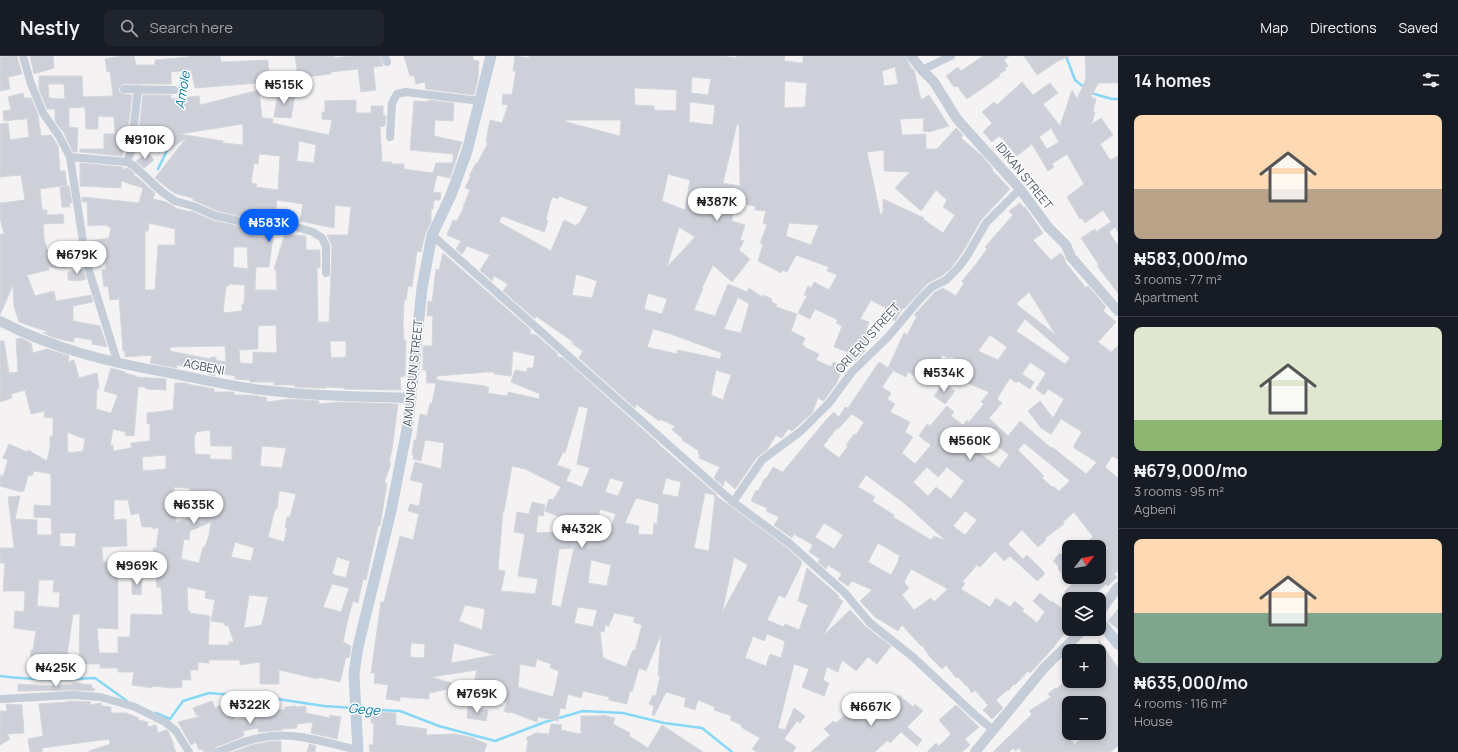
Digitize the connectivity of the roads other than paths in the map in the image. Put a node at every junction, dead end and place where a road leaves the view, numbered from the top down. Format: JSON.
{"nodes":[{"id":1,"x":23,"y":56,"type":"edge"},
{"id":2,"x":491,"y":56,"type":"edge"},
{"id":3,"x":911,"y":56,"type":"edge"},
{"id":4,"x":951,"y":56,"type":"edge"},
{"id":5,"x":922,"y":70,"type":"junction"},
{"id":6,"x":124,"y":89,"type":"dead end"},
{"id":7,"x":138,"y":89,"type":"junction"},
{"id":8,"x":174,"y":90,"type":"dead end"},
{"id":9,"x":480,"y":102,"type":"junction"},
{"id":10,"x":390,"y":137,"type":"dead end"},
{"id":11,"x":70,"y":157,"type":"junction"},
{"id":12,"x":127,"y":162,"type":"junction"},
{"id":13,"x":1020,"y":189,"type":"junction"},
{"id":14,"x":432,"y":235,"type":"junction"},
{"id":15,"x":326,"y":273,"type":"dead end"},
{"id":16,"x":1118,"y":311,"type":"edge"},
{"id":17,"x":0,"y":321,"type":"edge"},
{"id":18,"x":118,"y":364,"type":"junction"},
{"id":19,"x":411,"y":398,"type":"junction"},
{"id":20,"x":733,"y":502,"type":"junction"},
{"id":21,"x":1118,"y":588,"type":"edge"},
{"id":22,"x":1106,"y":604,"type":"edge"},
{"id":23,"x":1106,"y":630,"type":"edge"},
{"id":24,"x":1077,"y":636,"type":"edge"},
{"id":25,"x":1118,"y":644,"type":"edge"},
{"id":26,"x":0,"y":700,"type":"edge"},
{"id":27,"x":1000,"y":723,"type":"junction"},
{"id":28,"x":358,"y":751,"type":"edge"},
{"id":29,"x":189,"y":752,"type":"edge"},
{"id":30,"x":218,"y":752,"type":"edge"},
{"id":31,"x":976,"y":752,"type":"edge"}],
"edges":[{"from":1,"to":11,"type":"street"},
{"from":2,"to":9,"type":"main road","name":"AMUNIGUN STREET"},
{"from":3,"to":5,"type":"street","name":"IDIKAN STREET"},
{"from":4,"to":5,"type":"street"},
{"from":5,"to":13,"type":"street","name":"IDIKAN STREET"},
{"from":6,"to":7,"type":"street"},
{"from":7,"to":8,"type":"street"},
{"from":7,"to":12,"type":"street"},
{"from":9,"to":10,"type":"street"},
{"from":9,"to":14,"type":"main road","name":"AMUNIGUN STREET"},
{"from":11,"to":12,"type":"street"},
{"from":11,"to":18,"type":"street"},
{"from":12,"to":15,"type":"street"},
{"from":13,"to":16,"type":"street","name":"IDIKAN STREET"},
{"from":13,"to":20,"type":"street","name":"ORI ERU STREET"},
{"from":14,"to":19,"type":"main road","name":"AMUNIGUN STREET"},
{"from":14,"to":20,"type":"street"},
{"from":17,"to":18,"type":"street","name":"AGBENI"},
{"from":18,"to":19,"type":"street","name":"AGBENI"},
{"from":19,"to":28,"type":"main road","name":"AMUNIGUN STREET"},
{"from":20,"to":27,"type":"street"},
{"from":21,"to":22,"type":"street"},
{"from":23,"to":25,"type":"main road"},
{"from":24,"to":27,"type":"street"},
{"from":26,"to":29,"type":"street"},
{"from":27,"to":31,"type":"street"},
{"from":28,"to":30,"type":"street"}]}
